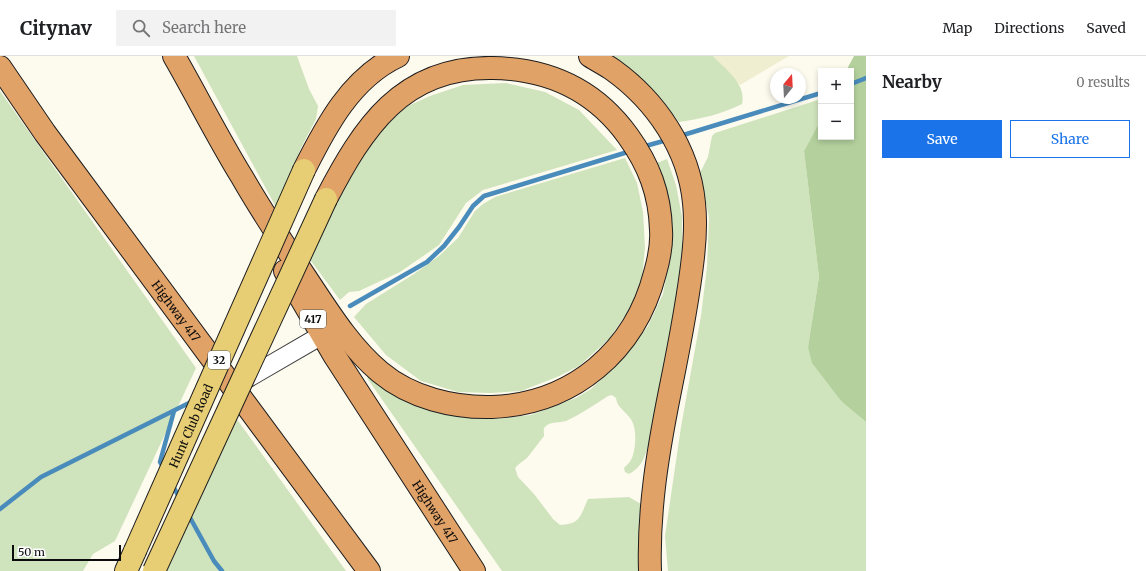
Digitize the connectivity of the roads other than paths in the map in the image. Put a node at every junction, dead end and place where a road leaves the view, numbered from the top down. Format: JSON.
{"nodes":[{"id":1,"x":171,"y":56,"type":"edge"},
{"id":2,"x":174,"y":56,"type":"edge"},
{"id":3,"x":398,"y":56,"type":"edge"},
{"id":4,"x":590,"y":56,"type":"edge"},
{"id":5,"x":0,"y":67,"type":"edge"},
{"id":6,"x":304,"y":170,"type":"joint"},
{"id":7,"x":326,"y":199,"type":"joint"},
{"id":8,"x":322,"y":336,"type":"junction"},
{"id":9,"x":233,"y":387,"type":"junction"},
{"id":10,"x":126,"y":571,"type":"edge"},
{"id":11,"x":154,"y":571,"type":"edge"},
{"id":12,"x":369,"y":571,"type":"edge"},
{"id":13,"x":474,"y":571,"type":"edge"},
{"id":14,"x":650,"y":571,"type":"edge"}],
"edges":[{"from":1,"to":8,"type":"highway","name":"Highway 417","number":"417"},
{"from":2,"to":7,"type":"highway"},
{"from":3,"to":6,"type":"highway"},
{"from":4,"to":14,"type":"highway"},
{"from":5,"to":9,"type":"highway","name":"Highway 417"},
{"from":6,"to":10,"type":"main road","name":"Hunt Club Road","number":"32","bridge":true},
{"from":7,"to":11,"type":"main road","number":"32","bridge":true},
{"from":8,"to":9,"type":"lane"},
{"from":8,"to":13,"type":"highway","name":"Highway 417","number":"417"},
{"from":9,"to":12,"type":"highway","name":"Highway 417"}]}
